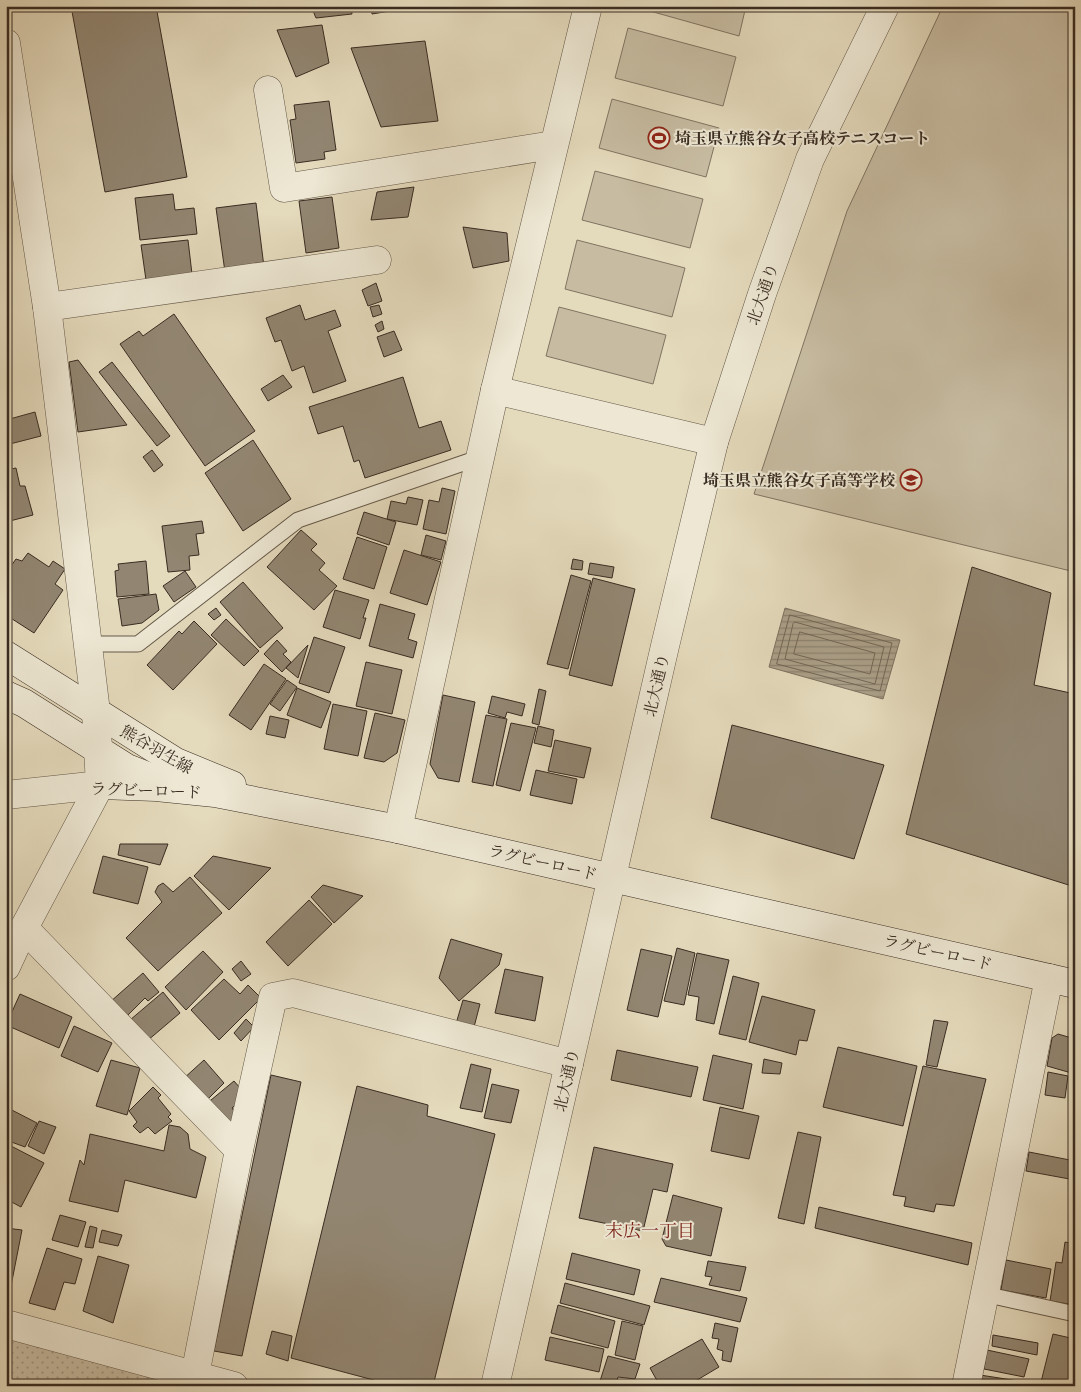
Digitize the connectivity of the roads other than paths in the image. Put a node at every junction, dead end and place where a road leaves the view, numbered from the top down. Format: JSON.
{"nodes":[{"id":1,"x":588,"y":6,"type":"edge"},
{"id":2,"x":885,"y":6,"type":"edge"},
{"id":3,"x":6,"y":43,"type":"edge"},
{"id":4,"x":268,"y":90,"type":"dead end"},
{"id":5,"x":553,"y":145,"type":"junction"},
{"id":6,"x":377,"y":260,"type":"dead end"},
{"id":7,"x":47,"y":307,"type":"junction"},
{"id":8,"x":494,"y":390,"type":"junction"},
{"id":9,"x":714,"y":442,"type":"junction"},
{"id":10,"x":481,"y":457,"type":"junction"},
{"id":11,"x":87,"y":644,"type":"junction"},
{"id":12,"x":6,"y":655,"type":"edge"},
{"id":13,"x":6,"y":695,"type":"edge"},
{"id":14,"x":96,"y":712,"type":"junction"},
{"id":15,"x":100,"y":752,"type":"junction"},
{"id":16,"x":100,"y":785,"type":"junction"},
{"id":17,"x":215,"y":793,"type":"junction"},
{"id":18,"x":6,"y":794,"type":"edge"},
{"id":19,"x":322,"y":814,"type":"junction"},
{"id":20,"x":398,"y":829,"type":"junction"},
{"id":21,"x":612,"y":877,"type":"junction"},
{"id":22,"x":24,"y":928,"type":"junction"},
{"id":23,"x":6,"y":967,"type":"edge"},
{"id":24,"x":1062,"y":981,"type":"edge"},
{"id":25,"x":569,"y":1064,"type":"junction"},
{"id":26,"x":239,"y":1150,"type":"junction"},
{"id":27,"x":984,"y":1294,"type":"junction"},
{"id":28,"x":1075,"y":1314,"type":"edge"},
{"id":29,"x":6,"y":1324,"type":"edge"},
{"id":30,"x":199,"y":1380,"type":"edge"},
{"id":31,"x":234,"y":1386,"type":"edge"},
{"id":32,"x":495,"y":1386,"type":"edge"},
{"id":33,"x":966,"y":1386,"type":"edge"}],
"edges":[{"from":1,"to":5,"type":"street"},
{"from":2,"to":9,"type":"street","name":"北大通り"},
{"from":3,"to":7,"type":"street"},
{"from":4,"to":5,"type":"street"},
{"from":5,"to":8,"type":"street"},
{"from":6,"to":7,"type":"street"},
{"from":7,"to":11,"type":"street"},
{"from":8,"to":9,"type":"street"},
{"from":8,"to":10,"type":"street"},
{"from":9,"to":21,"type":"street","name":"北大通り"},
{"from":10,"to":11,"type":"lane"},
{"from":10,"to":20,"type":"street"},
{"from":11,"to":14,"type":"street"},
{"from":12,"to":14,"type":"street","name":"熊谷羽生線"},
{"from":13,"to":15,"type":"street","name":"熊谷羽生線"},
{"from":14,"to":15,"type":"street"},
{"from":14,"to":19,"type":"street","name":"熊谷羽生線"},
{"from":15,"to":16,"type":"street"},
{"from":15,"to":17,"type":"street","name":"熊谷羽生線"},
{"from":16,"to":17,"type":"street","name":"ラグビーロード"},
{"from":16,"to":18,"type":"street","name":"ラグビーロード"},
{"from":16,"to":22,"type":"street"},
{"from":17,"to":19,"type":"street","name":"ラグビーロード"},
{"from":19,"to":20,"type":"street","name":"ラグビーロード"},
{"from":20,"to":21,"type":"street","name":"ラグビーロード"},
{"from":21,"to":24,"type":"street","name":"ラグビーロード"},
{"from":21,"to":25,"type":"street","name":"北大通り"},
{"from":22,"to":23,"type":"street"},
{"from":22,"to":26,"type":"street"},
{"from":24,"to":27,"type":"street"},
{"from":25,"to":26,"type":"street"},
{"from":25,"to":32,"type":"street","name":"北大通り"},
{"from":26,"to":30,"type":"street"},
{"from":27,"to":28,"type":"lane"},
{"from":27,"to":33,"type":"street"},
{"from":29,"to":30,"type":"street"},
{"from":30,"to":31,"type":"street"}]}
